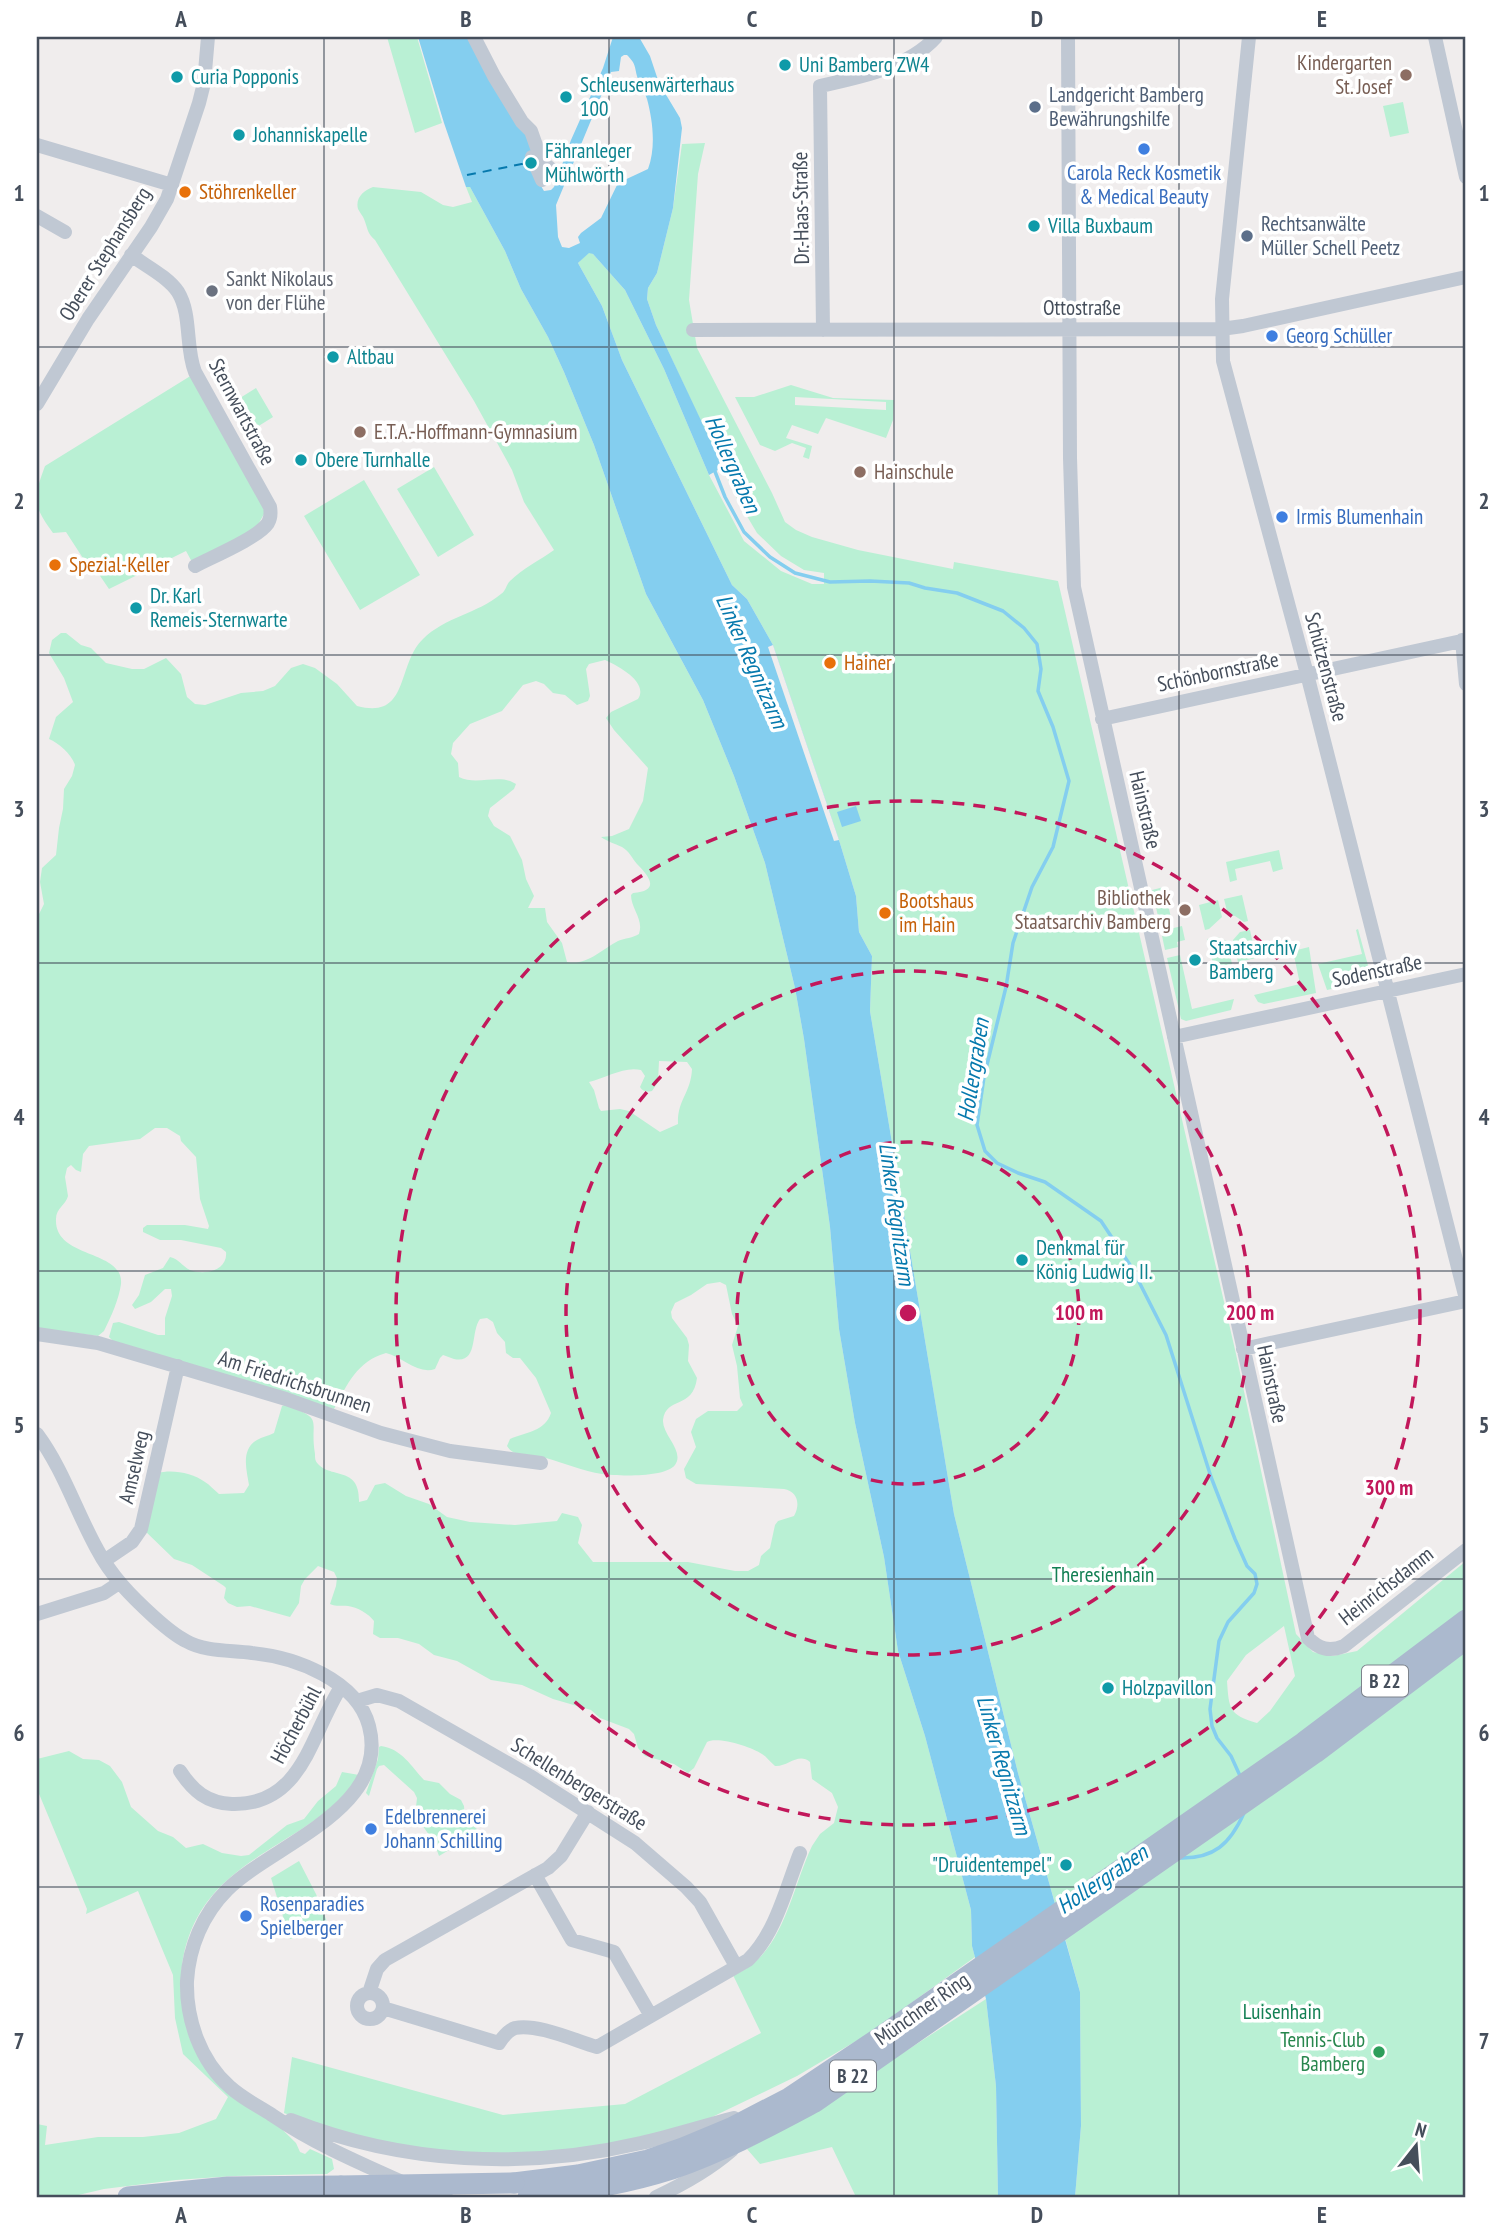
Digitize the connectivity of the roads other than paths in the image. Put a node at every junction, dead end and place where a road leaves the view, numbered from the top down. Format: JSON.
{"nodes":[{"id":1,"x":208,"y":37,"type":"edge"},
{"id":2,"x":474,"y":37,"type":"edge"},
{"id":3,"x":936,"y":37,"type":"edge"},
{"id":4,"x":1068,"y":37,"type":"edge"},
{"id":5,"x":1249,"y":37,"type":"edge"},
{"id":6,"x":1434,"y":37,"type":"edge"},
{"id":7,"x":37,"y":145,"type":"edge"},
{"id":8,"x":532,"y":157,"type":"dead end"},
{"id":9,"x":1466,"y":177,"type":"edge"},
{"id":10,"x":172,"y":185,"type":"junction"},
{"id":11,"x":37,"y":216,"type":"edge"},
{"id":12,"x":65,"y":232,"type":"dead end"},
{"id":13,"x":131,"y":255,"type":"junction"},
{"id":14,"x":1466,"y":277,"type":"edge"},
{"id":15,"x":1070,"y":328,"type":"junction"},
{"id":16,"x":1221,"y":328,"type":"junction"},
{"id":17,"x":693,"y":330,"type":"dead end"},
{"id":18,"x":823,"y":330,"type":"junction"},
{"id":19,"x":37,"y":404,"type":"edge"},
{"id":20,"x":195,"y":565,"type":"dead end"},
{"id":21,"x":1464,"y":640,"type":"edge"},
{"id":22,"x":1307,"y":674,"type":"junction"},
{"id":23,"x":1466,"y":684,"type":"edge"},
{"id":24,"x":1102,"y":719,"type":"junction"},
{"id":25,"x":1466,"y":974,"type":"edge"},
{"id":26,"x":1387,"y":990,"type":"junction"},
{"id":27,"x":1174,"y":1037,"type":"junction"},
{"id":28,"x":1466,"y":1300,"type":"edge"},
{"id":29,"x":37,"y":1334,"type":"edge"},
{"id":30,"x":1243,"y":1349,"type":"junction"},
{"id":31,"x":178,"y":1366,"type":"junction"},
{"id":32,"x":37,"y":1434,"type":"edge"},
{"id":33,"x":541,"y":1463,"type":"dead end"},
{"id":34,"x":1466,"y":1550,"type":"edge"},
{"id":35,"x":104,"y":1561,"type":"junction"},
{"id":36,"x":1294,"y":1580,"type":"joint"},
{"id":37,"x":119,"y":1583,"type":"junction"},
{"id":38,"x":37,"y":1614,"type":"edge"},
{"id":39,"x":1466,"y":1620,"type":"edge"},
{"id":40,"x":1466,"y":1639,"type":"edge"},
{"id":41,"x":341,"y":1686,"type":"junction"},
{"id":42,"x":357,"y":1701,"type":"junction"},
{"id":43,"x":1310,"y":1747,"type":"junction"},
{"id":44,"x":180,"y":1771,"type":"dead end"},
{"id":45,"x":588,"y":1812,"type":"junction"},
{"id":46,"x":800,"y":1853,"type":"dead end"},
{"id":47,"x":536,"y":1875,"type":"junction"},
{"id":48,"x":736,"y":1966,"type":"junction"},
{"id":49,"x":369,"y":1993,"type":"junction"},
{"id":50,"x":952,"y":1997,"type":"junction"},
{"id":51,"x":383,"y":2008,"type":"junction"},
{"id":52,"x":651,"y":2016,"type":"junction"},
{"id":53,"x":775,"y":2105,"type":"junction"},
{"id":54,"x":261,"y":2108,"type":"junction"},
{"id":55,"x":342,"y":2138,"type":"junction"},
{"id":56,"x":746,"y":2139,"type":"junction"},
{"id":57,"x":375,"y":2170,"type":"junction"},
{"id":58,"x":521,"y":2190,"type":"edge"},
{"id":59,"x":128,"y":2197,"type":"edge"},
{"id":60,"x":445,"y":2197,"type":"edge"},
{"id":61,"x":656,"y":2197,"type":"edge"}],
"edges":[{"from":1,"to":10,"type":"street","name":"Oberer Stephansberg"},
{"from":2,"to":8,"type":"street"},
{"from":3,"to":18,"type":"street","name":"Dr.-Haas-Straße"},
{"from":4,"to":15,"type":"street","name":"Hainstraße"},
{"from":5,"to":16,"type":"street","name":"Schützenstraße"},
{"from":6,"to":9,"type":"street"},
{"from":7,"to":10,"type":"street"},
{"from":10,"to":13,"type":"street","name":"Oberer Stephansberg"},
{"from":11,"to":12,"type":"street"},
{"from":13,"to":19,"type":"street","name":"Oberer Stephansberg"},
{"from":13,"to":20,"type":"street","name":"Sternwartstraße"},
{"from":14,"to":16,"type":"street","name":"Ottostraße"},
{"from":15,"to":16,"type":"street","name":"Ottostraße"},
{"from":15,"to":18,"type":"street","name":"Ottostraße"},
{"from":15,"to":24,"type":"street","name":"Hainstraße"},
{"from":16,"to":22,"type":"street","name":"Schützenstraße"},
{"from":17,"to":18,"type":"street","name":"Ottostraße"},
{"from":21,"to":22,"type":"street","name":"Schönbornstraße"},
{"from":21,"to":23,"type":"street"},
{"from":22,"to":24,"type":"street","name":"Schönbornstraße"},
{"from":22,"to":26,"type":"street","name":"Schützenstraße"},
{"from":24,"to":27,"type":"street","name":"Hainstraße"},
{"from":25,"to":26,"type":"street","name":"Sodenstraße"},
{"from":26,"to":27,"type":"street","name":"Sodenstraße"},
{"from":26,"to":28,"type":"street","name":"Schützenstraße"},
{"from":27,"to":30,"type":"street","name":"Hainstraße"},
{"from":28,"to":30,"type":"street"},
{"from":29,"to":31,"type":"street","name":"Am Friedrichsbrunnen"},
{"from":30,"to":36,"type":"street","name":"Hainstraße"},
{"from":31,"to":33,"type":"street","name":"Am Friedrichsbrunnen"},
{"from":31,"to":35,"type":"street","name":"Amselweg"},
{"from":32,"to":35,"type":"street"},
{"from":34,"to":36,"type":"street","name":"Heinrichsdamm"},
{"from":35,"to":37,"type":"street"},
{"from":37,"to":38,"type":"street"},
{"from":37,"to":41,"type":"street"},
{"from":39,"to":43,"type":"main road","name":"Münchner Ring","number":"B 22"},
{"from":40,"to":43,"type":"main road","name":"Münchner Ring","number":"B 22"},
{"from":41,"to":42,"type":"street"},
{"from":41,"to":44,"type":"street","name":"Höcherbühl"},
{"from":42,"to":45,"type":"street","name":"Schellenbergerstraße"},
{"from":42,"to":54,"type":"street"},
{"from":43,"to":50,"type":"main road","name":"Münchner Ring","number":"B 22"},
{"from":45,"to":47,"type":"street"},
{"from":45,"to":48,"type":"street","name":"Schellenbergerstraße"},
{"from":46,"to":48,"type":"street"},
{"from":47,"to":49,"type":"street"},
{"from":47,"to":52,"type":"street"},
{"from":48,"to":52,"type":"street"},
{"from":49,"to":51,"type":"street"},
{"from":49,"to":51,"type":"street"},
{"from":50,"to":53,"type":"main road","name":"Münchner Ring","number":"B 22"},
{"from":50,"to":56,"type":"main road","name":"Münchner Ring","number":"B 22"},
{"from":51,"to":52,"type":"street"},
{"from":53,"to":55,"type":"street"},
{"from":53,"to":58,"type":"main road","name":"Münchner Ring","number":"B 22"},
{"from":54,"to":55,"type":"street"},
{"from":54,"to":57,"type":"street"},
{"from":55,"to":57,"type":"street"},
{"from":56,"to":58,"type":"main road","name":"Münchner Ring","number":"B 22"},
{"from":56,"to":61,"type":"street"},
{"from":57,"to":60,"type":"street"},
{"from":58,"to":59,"type":"main road","name":"Münchner Ring","number":"B 22","bridge":true}]}
